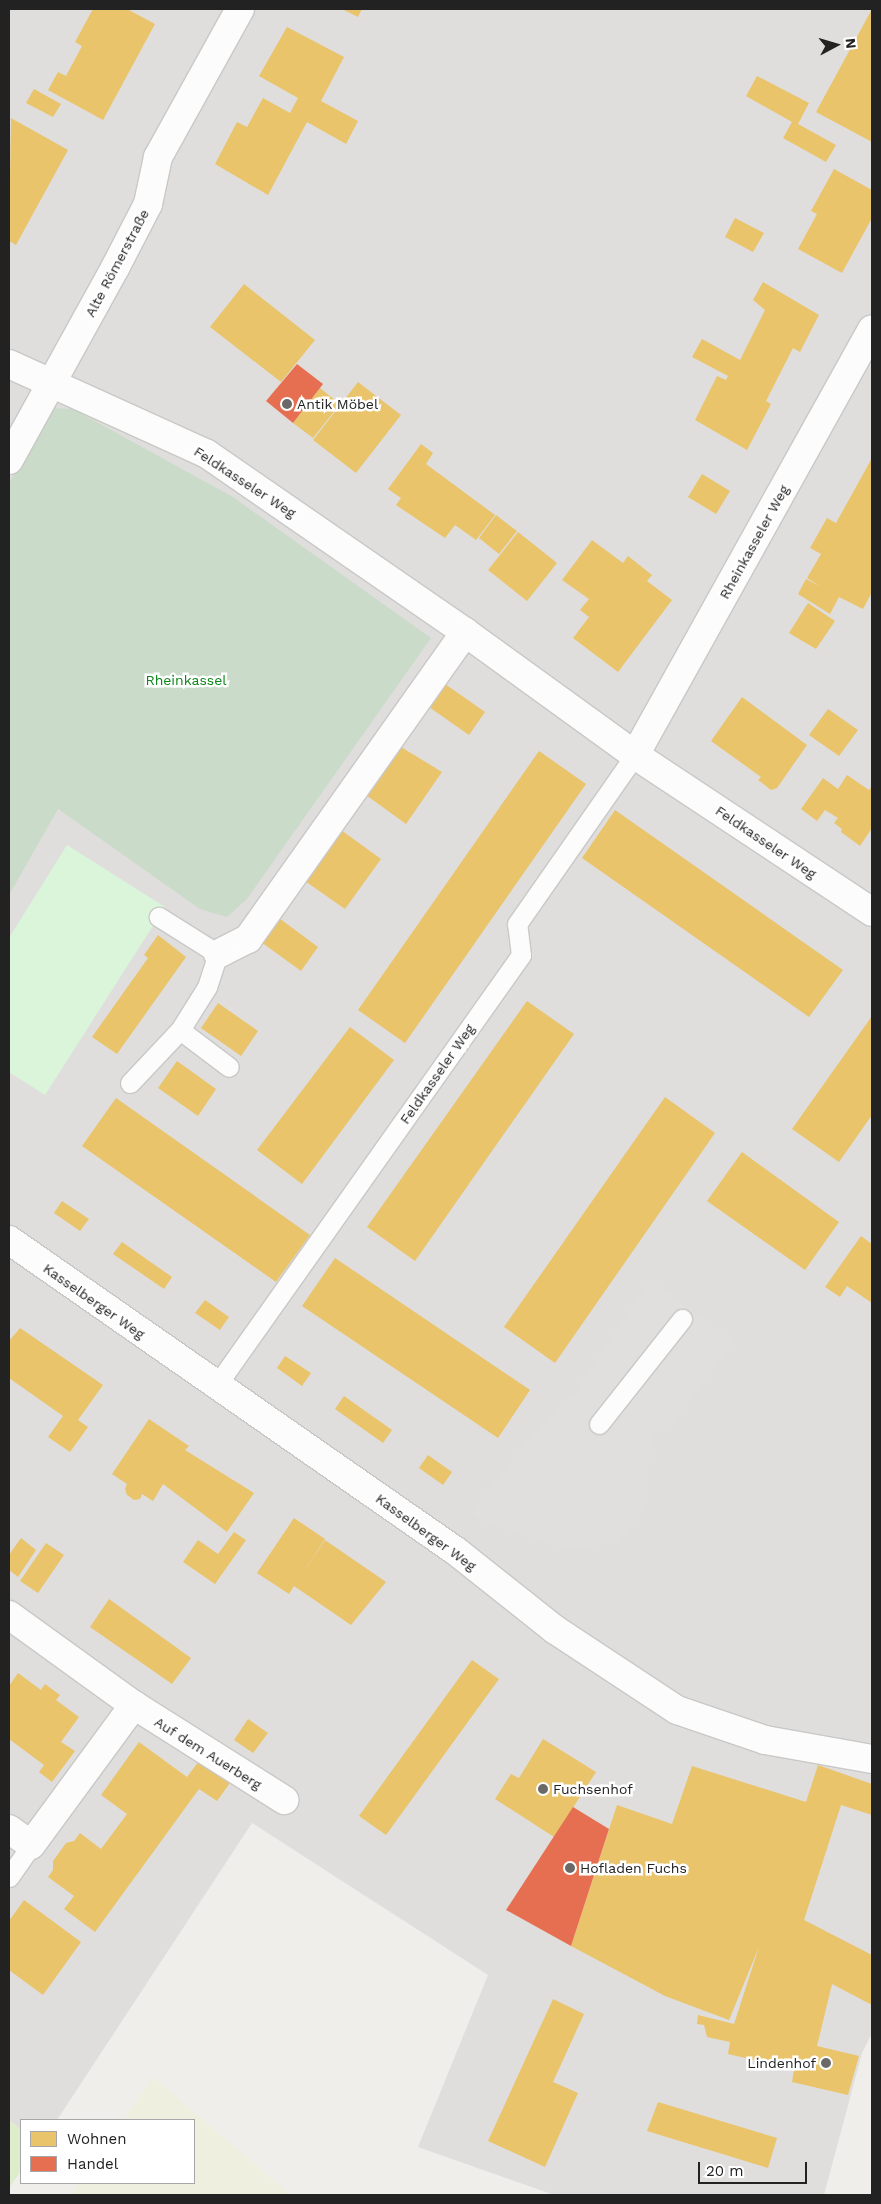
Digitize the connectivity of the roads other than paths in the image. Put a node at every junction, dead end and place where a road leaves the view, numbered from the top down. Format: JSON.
{"nodes":[{"id":1,"x":240,"y":9,"type":"edge"},
{"id":2,"x":872,"y":330,"type":"edge"},
{"id":3,"x":9,"y":364,"type":"edge"},
{"id":4,"x":52,"y":382,"type":"junction"},
{"id":5,"x":9,"y":460,"type":"edge"},
{"id":6,"x":465,"y":632,"type":"junction"},
{"id":7,"x":636,"y":755,"type":"junction"},
{"id":8,"x":872,"y":912,"type":"edge"},
{"id":9,"x":159,"y":917,"type":"dead end"},
{"id":10,"x":218,"y":954,"type":"junction"},
{"id":11,"x":180,"y":1030,"type":"junction"},
{"id":12,"x":229,"y":1067,"type":"dead end"},
{"id":13,"x":130,"y":1083,"type":"dead end"},
{"id":14,"x":9,"y":1240,"type":"edge"},
{"id":15,"x":682,"y":1319,"type":"dead end"},
{"id":16,"x":216,"y":1386,"type":"junction"},
{"id":17,"x":599,"y":1424,"type":"dead end"},
{"id":18,"x":9,"y":1615,"type":"edge"},
{"id":19,"x":134,"y":1705,"type":"junction"},
{"id":20,"x":872,"y":1759,"type":"edge"},
{"id":21,"x":284,"y":1800,"type":"dead end"},
{"id":22,"x":9,"y":1829,"type":"edge"},
{"id":23,"x":31,"y":1846,"type":"junction"},
{"id":24,"x":9,"y":1877,"type":"edge"}],
"edges":[{"from":1,"to":4,"type":"street","name":"Alte Römerstraße"},
{"from":2,"to":7,"type":"street","name":"Rheinkasseler Weg"},
{"from":3,"to":4,"type":"street","name":"Feldkasseler Weg"},
{"from":4,"to":5,"type":"street","name":"Alte Römerstraße"},
{"from":4,"to":6,"type":"street","name":"Feldkasseler Weg"},
{"from":6,"to":7,"type":"street","name":"Feldkasseler Weg"},
{"from":6,"to":10,"type":"street"},
{"from":7,"to":8,"type":"street","name":"Feldkasseler Weg"},
{"from":7,"to":16,"type":"lane","name":"Feldkasseler Weg"},
{"from":9,"to":10,"type":"lane"},
{"from":10,"to":11,"type":"lane"},
{"from":11,"to":12,"type":"lane"},
{"from":11,"to":13,"type":"lane"},
{"from":14,"to":16,"type":"street","name":"Kasselberger Weg"},
{"from":15,"to":17,"type":"lane"},
{"from":16,"to":20,"type":"street","name":"Kasselberger Weg"},
{"from":18,"to":19,"type":"street","name":"Auf dem Auerberg"},
{"from":19,"to":21,"type":"street","name":"Auf dem Auerberg"},
{"from":19,"to":23,"type":"street"},
{"from":22,"to":23,"type":"street"},
{"from":23,"to":24,"type":"lane"}]}
